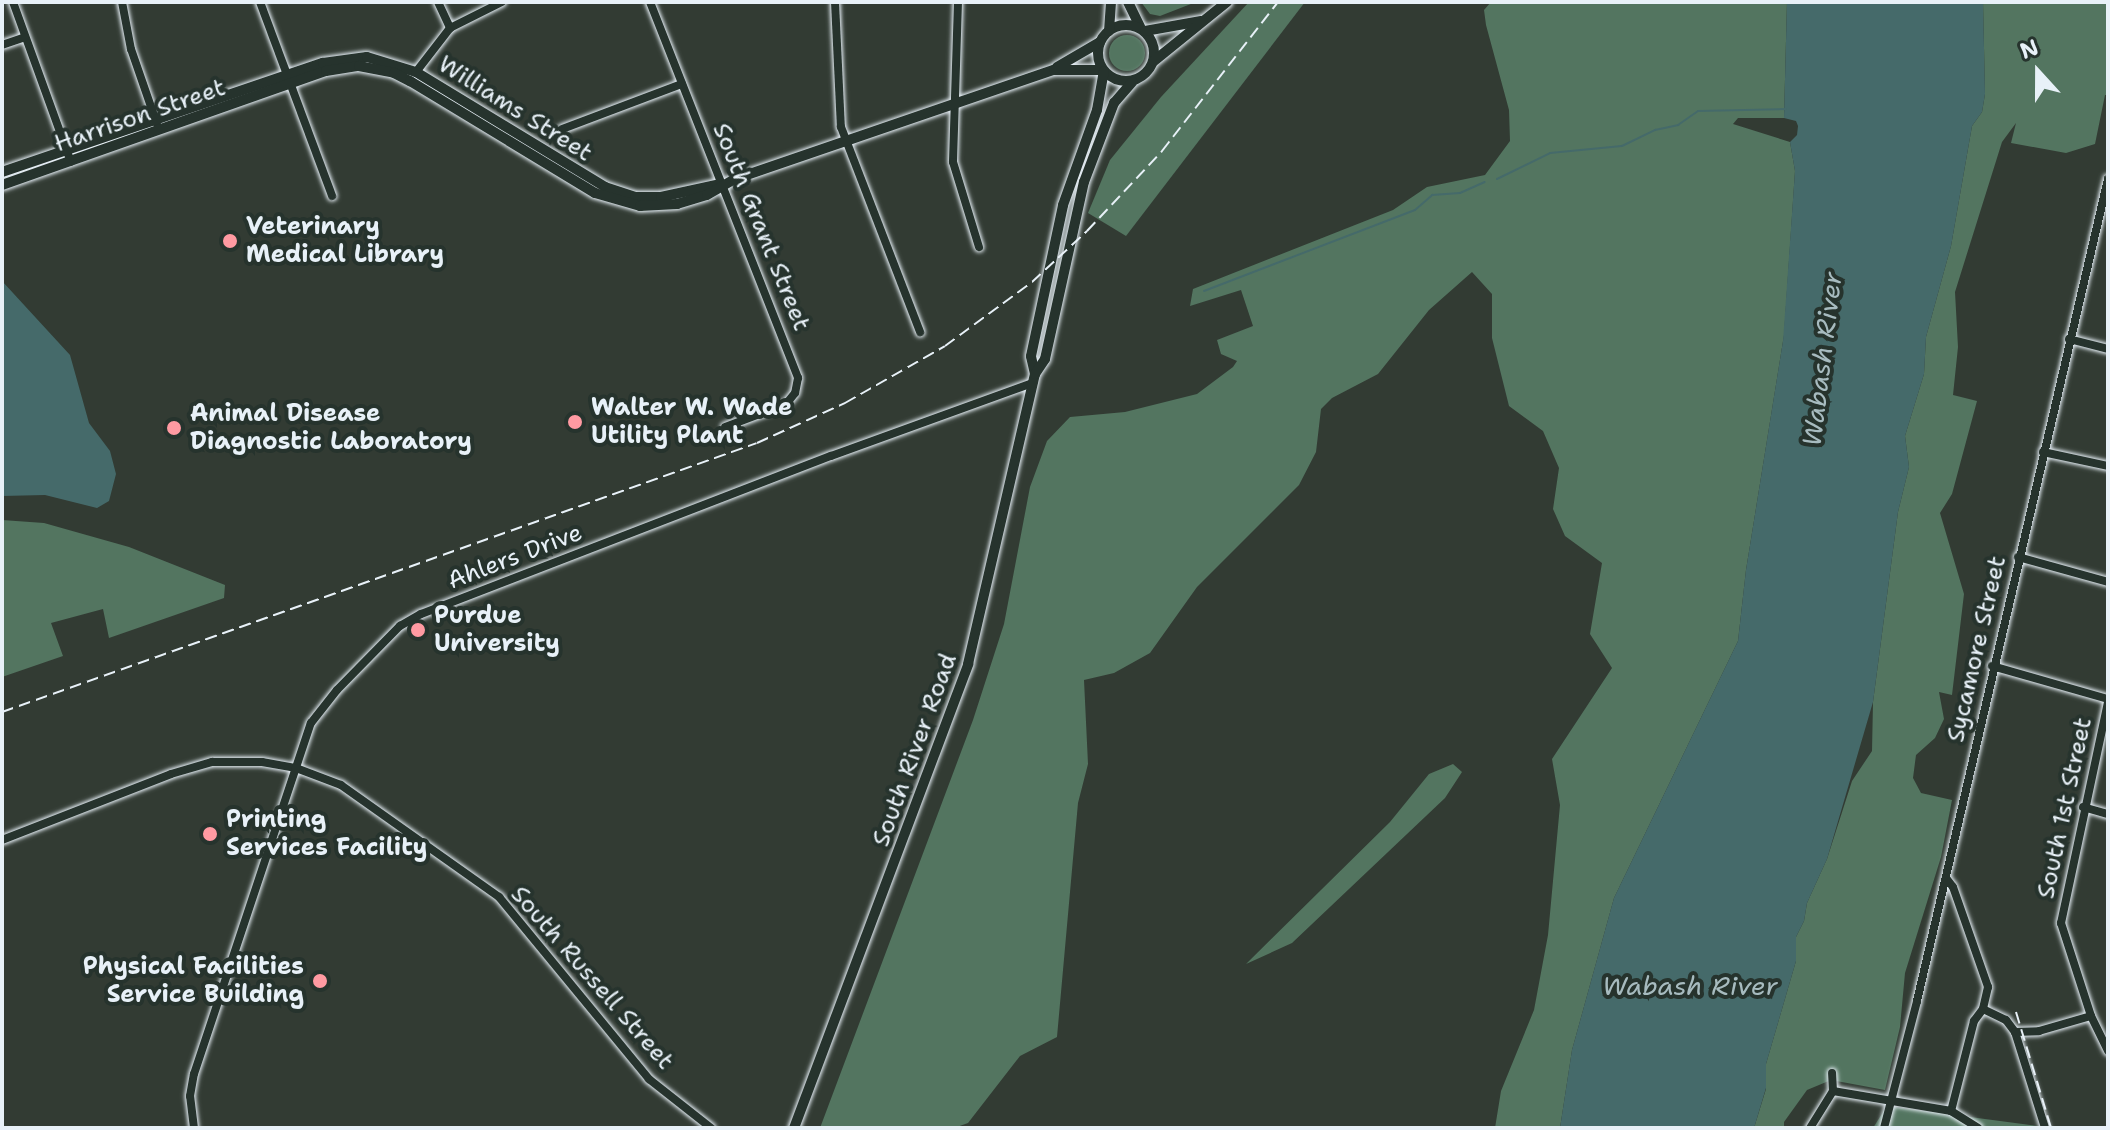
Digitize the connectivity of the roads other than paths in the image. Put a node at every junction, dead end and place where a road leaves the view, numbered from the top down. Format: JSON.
{"nodes":[{"id":1,"x":13,"y":2,"type":"edge"},
{"id":2,"x":122,"y":2,"type":"edge"},
{"id":3,"x":260,"y":2,"type":"edge"},
{"id":4,"x":438,"y":2,"type":"edge"},
{"id":5,"x":502,"y":2,"type":"edge"},
{"id":6,"x":650,"y":2,"type":"edge"},
{"id":7,"x":835,"y":2,"type":"edge"},
{"id":8,"x":958,"y":2,"type":"edge"},
{"id":9,"x":1111,"y":2,"type":"edge"},
{"id":10,"x":1128,"y":2,"type":"edge"},
{"id":11,"x":1227,"y":2,"type":"edge"},
{"id":12,"x":1201,"y":21,"type":"junction"},
{"id":13,"x":450,"y":28,"type":"junction"},
{"id":14,"x":1143,"y":29,"type":"junction"},
{"id":15,"x":1109,"y":31,"type":"junction"},
{"id":16,"x":25,"y":37,"type":"junction"},
{"id":17,"x":1100,"y":42,"type":"junction"},
{"id":18,"x":2,"y":45,"type":"edge"},
{"id":19,"x":1154,"y":61,"type":"junction"},
{"id":20,"x":1054,"y":70,"type":"junction"},
{"id":21,"x":1103,"y":71,"type":"junction"},
{"id":22,"x":416,"y":72,"type":"junction"},
{"id":23,"x":289,"y":80,"type":"junction"},
{"id":24,"x":1132,"y":82,"type":"junction"},
{"id":25,"x":682,"y":84,"type":"junction"},
{"id":26,"x":954,"y":104,"type":"junction"},
{"id":27,"x":158,"y":126,"type":"junction"},
{"id":28,"x":562,"y":129,"type":"dead end"},
{"id":29,"x":846,"y":142,"type":"junction"},
{"id":30,"x":69,"y":156,"type":"junction"},
{"id":31,"x":2,"y":172,"type":"edge"},
{"id":32,"x":2108,"y":179,"type":"edge"},
{"id":33,"x":722,"y":184,"type":"junction"},
{"id":34,"x":2,"y":185,"type":"edge"},
{"id":35,"x":332,"y":196,"type":"dead end"},
{"id":36,"x":2097,"y":230,"type":"junction"},
{"id":37,"x":2108,"y":233,"type":"edge"},
{"id":38,"x":979,"y":247,"type":"dead end"},
{"id":39,"x":920,"y":332,"type":"dead end"},
{"id":40,"x":2069,"y":339,"type":"junction"},
{"id":41,"x":2108,"y":349,"type":"edge"},
{"id":42,"x":1034,"y":378,"type":"junction"},
{"id":43,"x":725,"y":427,"type":"dead end"},
{"id":44,"x":2043,"y":452,"type":"junction"},
{"id":45,"x":2108,"y":466,"type":"edge"},
{"id":46,"x":2018,"y":557,"type":"junction"},
{"id":47,"x":2108,"y":582,"type":"edge"},
{"id":48,"x":1992,"y":666,"type":"junction"},
{"id":49,"x":2108,"y":701,"type":"edge"},
{"id":50,"x":296,"y":768,"type":"junction"},
{"id":51,"x":2083,"y":807,"type":"junction"},
{"id":52,"x":2108,"y":814,"type":"edge"},
{"id":53,"x":2,"y":840,"type":"edge"},
{"id":54,"x":1946,"y":878,"type":"junction"},
{"id":55,"x":1983,"y":1009,"type":"junction"},
{"id":56,"x":2091,"y":1016,"type":"junction"},
{"id":57,"x":2015,"y":1032,"type":"junction"},
{"id":58,"x":2108,"y":1051,"type":"edge"},
{"id":59,"x":1832,"y":1073,"type":"dead end"},
{"id":60,"x":1833,"y":1091,"type":"junction"},
{"id":61,"x":1892,"y":1102,"type":"junction"},
{"id":62,"x":1951,"y":1111,"type":"junction"},
{"id":63,"x":194,"y":1128,"type":"edge"},
{"id":64,"x":711,"y":1128,"type":"edge"},
{"id":65,"x":794,"y":1128,"type":"edge"},
{"id":66,"x":1810,"y":1128,"type":"edge"},
{"id":67,"x":1884,"y":1128,"type":"edge"},
{"id":68,"x":1978,"y":1128,"type":"edge"},
{"id":69,"x":2045,"y":1128,"type":"edge"}],
"edges":[{"from":1,"to":16,"type":"street"},
{"from":2,"to":27,"type":"street"},
{"from":3,"to":23,"type":"street"},
{"from":4,"to":13,"type":"street"},
{"from":5,"to":13,"type":"street"},
{"from":6,"to":25,"type":"street","name":"South Grant Street"},
{"from":7,"to":29,"type":"street"},
{"from":8,"to":26,"type":"street"},
{"from":9,"to":15,"type":"main road"},
{"from":10,"to":14,"type":"main road"},
{"from":11,"to":12,"type":"main road"},
{"from":12,"to":14,"type":"main road"},
{"from":12,"to":19,"type":"main road"},
{"from":13,"to":22,"type":"street"},
{"from":14,"to":15,"type":"main road"},
{"from":14,"to":19,"type":"main road"},
{"from":15,"to":17,"type":"main road"},
{"from":16,"to":18,"type":"street"},
{"from":16,"to":30,"type":"street"},
{"from":17,"to":20,"type":"main road","name":"Williams Street"},
{"from":17,"to":21,"type":"main road"},
{"from":19,"to":24,"type":"main road"},
{"from":20,"to":21,"type":"main road","name":"Williams Street"},
{"from":20,"to":26,"type":"main road","name":"Williams Street"},
{"from":21,"to":24,"type":"main road"},
{"from":21,"to":42,"type":"main road","name":"South River Road"},
{"from":22,"to":23,"type":"main road","name":"Williams Street"},
{"from":22,"to":33,"type":"main road","name":"Williams Street"},
{"from":23,"to":27,"type":"main road","name":"Harrison Street"},
{"from":23,"to":33,"type":"main road","name":"Williams Street"},
{"from":23,"to":35,"type":"street"},
{"from":24,"to":42,"type":"main road","name":"South River Road"},
{"from":25,"to":28,"type":"street"},
{"from":25,"to":33,"type":"street","name":"South Grant Street"},
{"from":26,"to":29,"type":"main road","name":"Williams Street"},
{"from":26,"to":38,"type":"street"},
{"from":27,"to":30,"type":"main road","name":"Harrison Street"},
{"from":29,"to":33,"type":"main road","name":"Williams Street"},
{"from":29,"to":39,"type":"street"},
{"from":30,"to":31,"type":"main road","name":"Harrison Street"},
{"from":30,"to":34,"type":"main road","name":"Harrison Street"},
{"from":32,"to":36,"type":"street","name":"Sycamore Street"},
{"from":33,"to":43,"type":"street","name":"South Grant Street"},
{"from":36,"to":37,"type":"street"},
{"from":36,"to":40,"type":"street","name":"Sycamore Street"},
{"from":40,"to":41,"type":"street"},
{"from":40,"to":44,"type":"street","name":"Sycamore Street"},
{"from":42,"to":50,"type":"street","name":"Ahlers Drive"},
{"from":42,"to":65,"type":"main road","name":"South River Road"},
{"from":44,"to":45,"type":"street"},
{"from":44,"to":46,"type":"street","name":"Sycamore Street"},
{"from":46,"to":47,"type":"street"},
{"from":46,"to":48,"type":"street","name":"Sycamore Street"},
{"from":48,"to":49,"type":"street"},
{"from":48,"to":54,"type":"street","name":"Sycamore Street"},
{"from":49,"to":51,"type":"street","name":"South 1st Street"},
{"from":50,"to":53,"type":"street","name":"South Russell Street"},
{"from":50,"to":63,"type":"street","name":"Ahlers Drive"},
{"from":50,"to":64,"type":"street","name":"South Russell Street"},
{"from":51,"to":52,"type":"street"},
{"from":51,"to":56,"type":"street","name":"South 1st Street"},
{"from":54,"to":55,"type":"street"},
{"from":54,"to":61,"type":"street","name":"Sycamore Street"},
{"from":55,"to":57,"type":"street"},
{"from":55,"to":62,"type":"street"},
{"from":56,"to":57,"type":"street"},
{"from":56,"to":58,"type":"street"},
{"from":57,"to":69,"type":"street"},
{"from":59,"to":60,"type":"street"},
{"from":60,"to":61,"type":"street"},
{"from":60,"to":66,"type":"street"},
{"from":61,"to":62,"type":"street"},
{"from":61,"to":67,"type":"street","name":"Sycamore Street"},
{"from":62,"to":68,"type":"street"}]}
